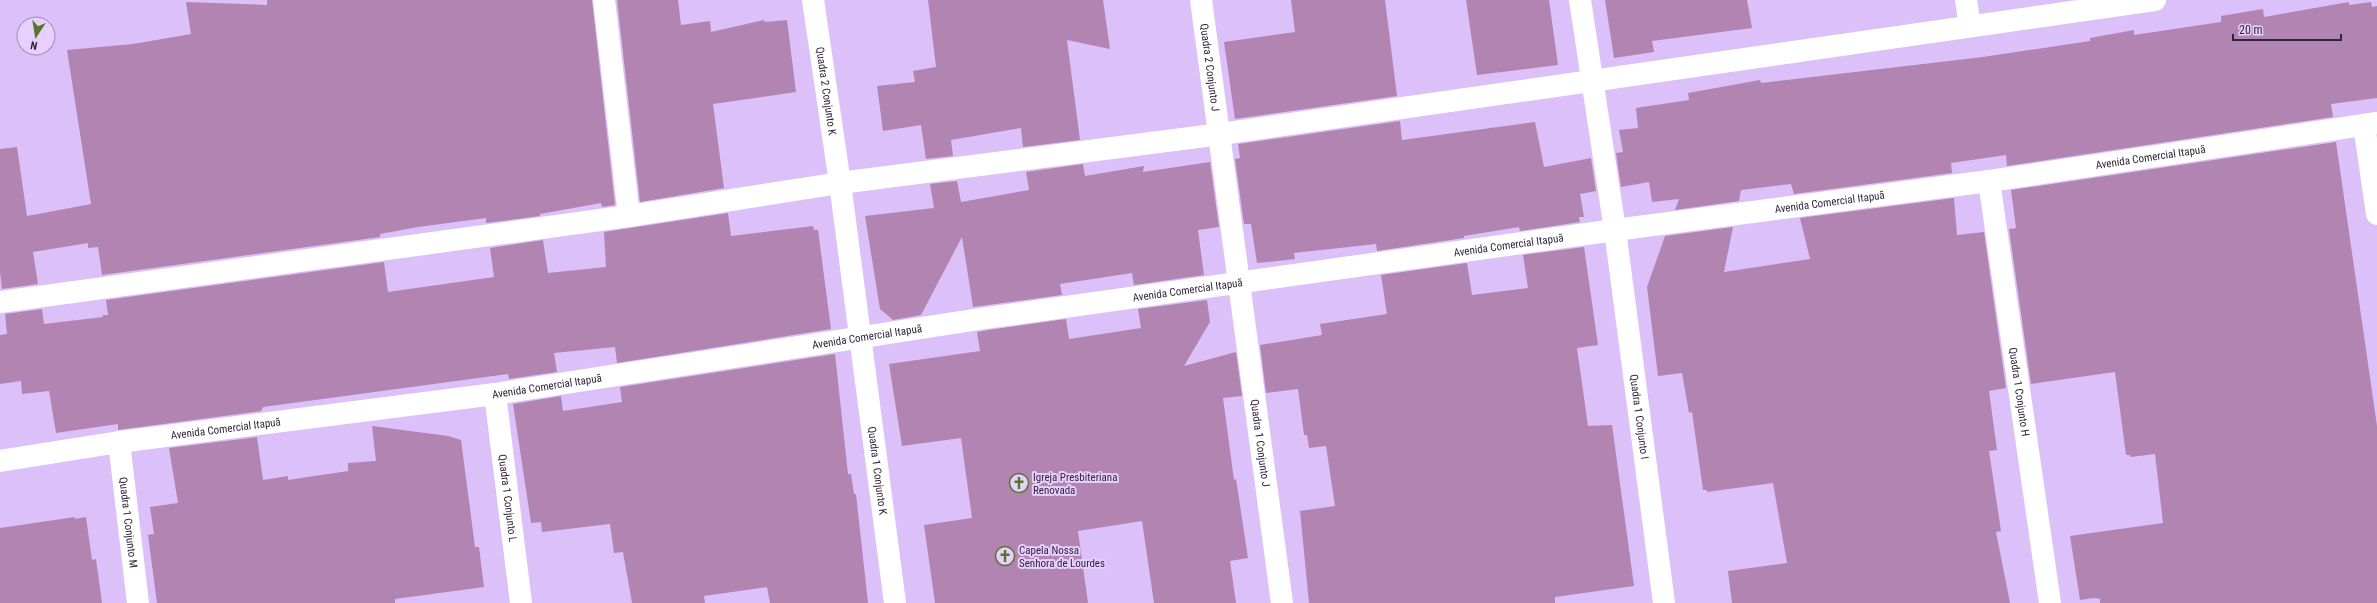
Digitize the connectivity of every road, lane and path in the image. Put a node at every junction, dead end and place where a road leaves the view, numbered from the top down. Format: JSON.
{"nodes":[{"id":1,"x":604,"y":0,"type":"edge"},
{"id":2,"x":813,"y":0,"type":"edge"},
{"id":3,"x":1201,"y":0,"type":"edge"},
{"id":4,"x":1580,"y":0,"type":"edge"},
{"id":5,"x":1966,"y":0,"type":"edge"},
{"id":6,"x":2155,"y":0,"type":"edge"},
{"id":7,"x":1970,"y":26,"type":"junction"},
{"id":8,"x":1593,"y":81,"type":"junction"},
{"id":9,"x":2371,"y":124,"type":"edge"},
{"id":10,"x":1220,"y":134,"type":"junction"},
{"id":11,"x":1989,"y":182,"type":"junction"},
{"id":12,"x":840,"y":183,"type":"junction"},
{"id":13,"x":2377,"y":214,"type":"edge"},
{"id":14,"x":629,"y":216,"type":"junction"},
{"id":15,"x":1615,"y":230,"type":"junction"},
{"id":16,"x":1240,"y":282,"type":"junction"},
{"id":17,"x":0,"y":302,"type":"edge"},
{"id":18,"x":860,"y":338,"type":"junction"},
{"id":19,"x":495,"y":394,"type":"junction"},
{"id":20,"x":119,"y":442,"type":"junction"},
{"id":21,"x":0,"y":461,"type":"edge"},
{"id":22,"x":138,"y":603,"type":"edge"},
{"id":23,"x":521,"y":603,"type":"edge"},
{"id":24,"x":895,"y":603,"type":"edge"},
{"id":25,"x":1282,"y":603,"type":"edge"},
{"id":26,"x":1664,"y":603,"type":"edge"},
{"id":27,"x":2050,"y":603,"type":"edge"}],
"edges":[{"from":1,"to":14,"type":"street"},
{"from":2,"to":12,"type":"street","name":"Quadra 2 Conjunto K"},
{"from":3,"to":10,"type":"street","name":"Quadra 2 Conjunto J"},
{"from":4,"to":8,"type":"street","name":"Quadra 1 Conjunto I"},
{"from":5,"to":7,"type":"street"},
{"from":6,"to":7,"type":"street"},
{"from":7,"to":8,"type":"street"},
{"from":8,"to":10,"type":"street"},
{"from":8,"to":15,"type":"street","name":"Quadra 1 Conjunto I"},
{"from":9,"to":11,"type":"street","name":"Avenida Comercial Itapuã"},
{"from":9,"to":13,"type":"street"},
{"from":10,"to":12,"type":"street"},
{"from":10,"to":16,"type":"street","name":"Quadra 2 Conjunto J"},
{"from":11,"to":15,"type":"street","name":"Avenida Comercial Itapuã"},
{"from":11,"to":27,"type":"street","name":"Quadra 1 Conjunto H"},
{"from":12,"to":14,"type":"street"},
{"from":12,"to":18,"type":"street","name":"Quadra 2 Conjunto K"},
{"from":14,"to":17,"type":"street"},
{"from":15,"to":16,"type":"street","name":"Avenida Comercial Itapuã"},
{"from":15,"to":26,"type":"street","name":"Quadra 1 Conjunto I"},
{"from":16,"to":18,"type":"street","name":"Avenida Comercial Itapuã"},
{"from":16,"to":25,"type":"street","name":"Quadra 1 Conjunto J"},
{"from":18,"to":19,"type":"street","name":"Avenida Comercial Itapuã"},
{"from":18,"to":24,"type":"street","name":"Quadra 1 Conjunto K"},
{"from":19,"to":20,"type":"street","name":"Avenida Comercial Itapuã"},
{"from":19,"to":23,"type":"street","name":"Quadra 1 Conjunto L"},
{"from":20,"to":21,"type":"street","name":"Avenida Comercial Itapuã"},
{"from":20,"to":22,"type":"street","name":"Quadra 1 Conjunto M"}]}
